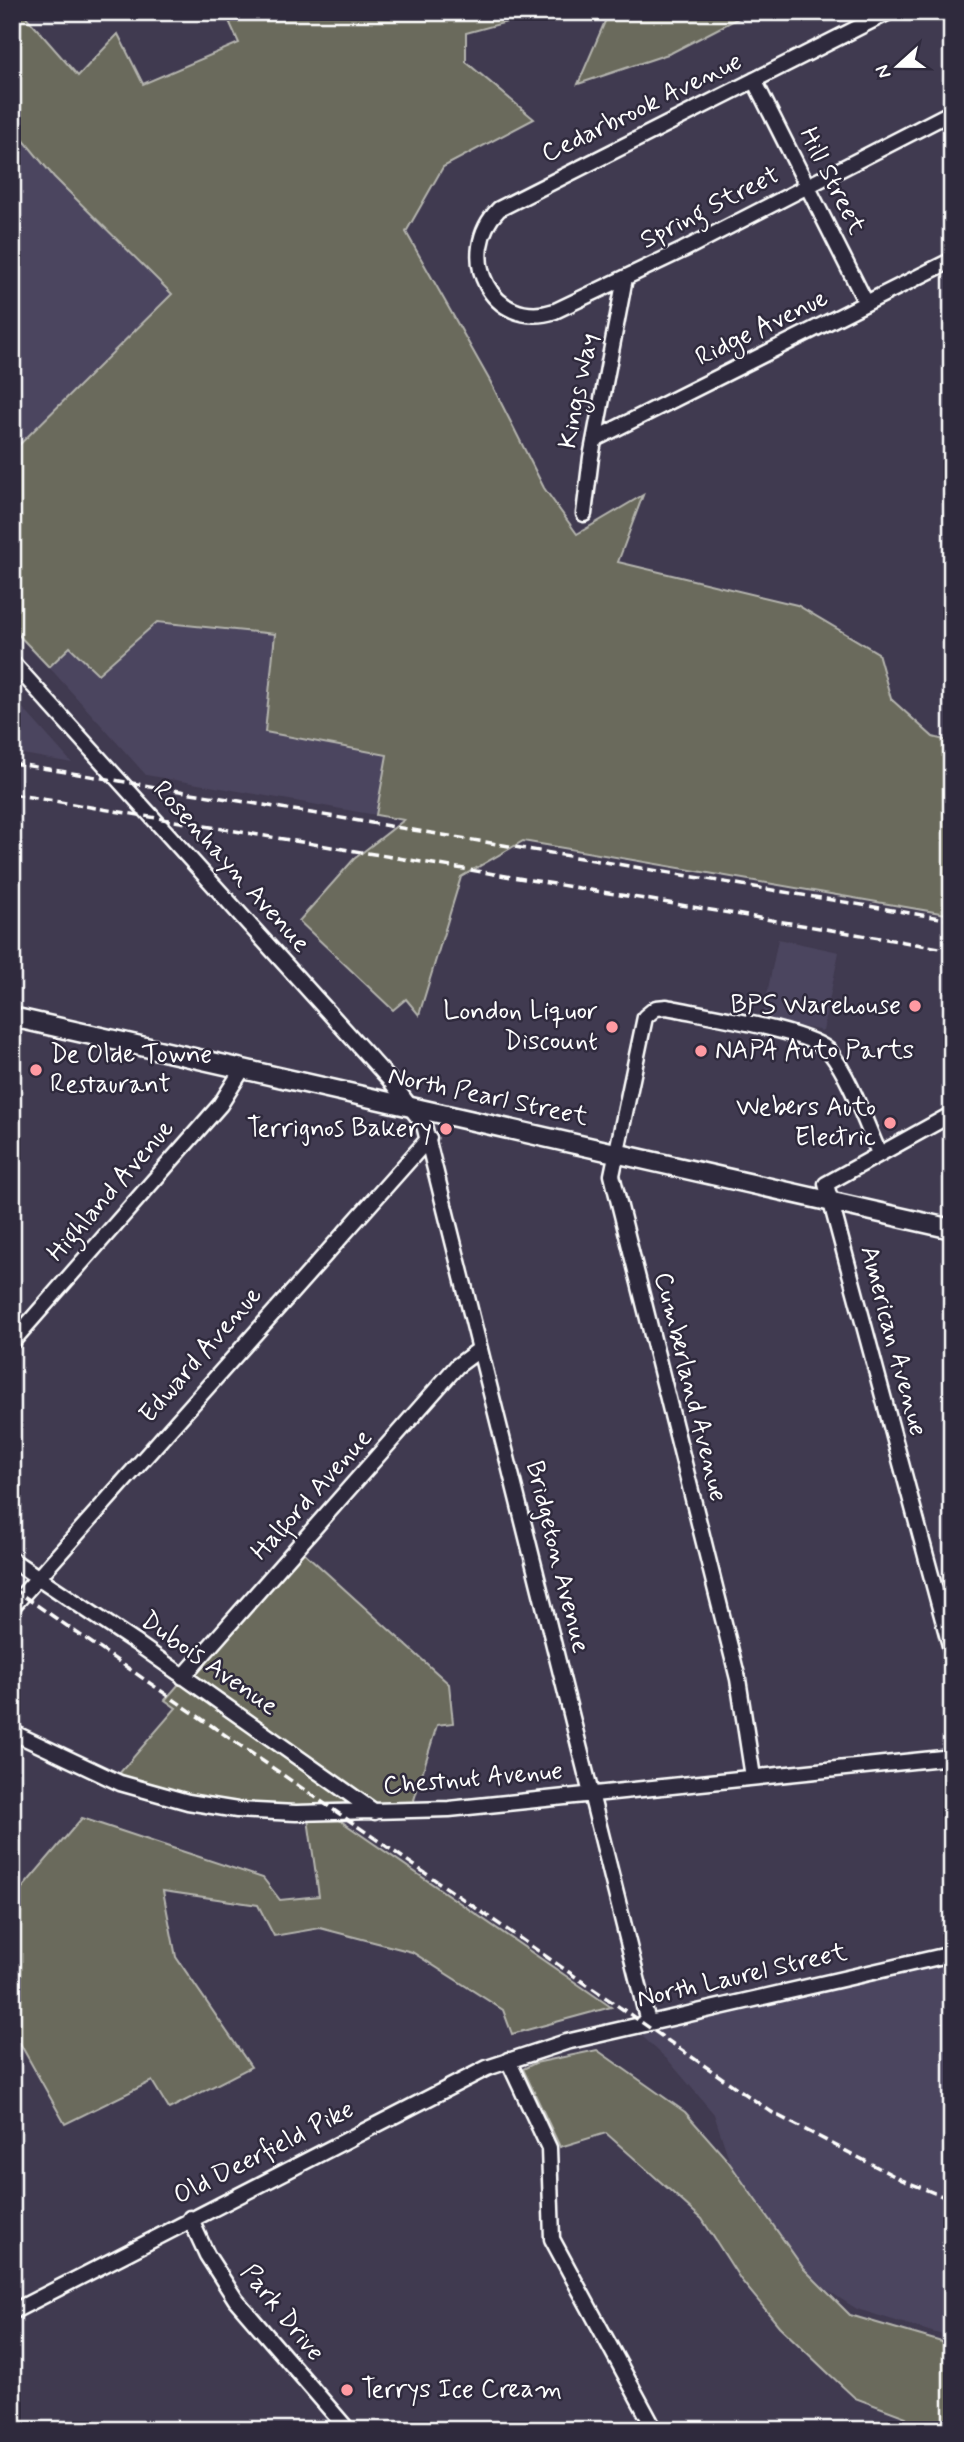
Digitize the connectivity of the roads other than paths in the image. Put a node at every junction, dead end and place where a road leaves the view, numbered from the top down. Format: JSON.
{"nodes":[{"id":1,"x":889,"y":12,"type":"edge"},
{"id":2,"x":754,"y":80,"type":"junction"},
{"id":3,"x":952,"y":112,"type":"edge"},
{"id":4,"x":807,"y":186,"type":"junction"},
{"id":5,"x":952,"y":260,"type":"edge"},
{"id":6,"x":625,"y":278,"type":"junction"},
{"id":7,"x":490,"y":291,"type":"joint"},
{"id":8,"x":866,"y":303,"type":"junction"},
{"id":9,"x":595,"y":439,"type":"junction"},
{"id":10,"x":584,"y":514,"type":"dead end"},
{"id":11,"x":12,"y":662,"type":"edge"},
{"id":12,"x":12,"y":1017,"type":"edge"},
{"id":13,"x":242,"y":1069,"type":"junction"},
{"id":14,"x":412,"y":1107,"type":"junction"},
{"id":15,"x":952,"y":1114,"type":"edge"},
{"id":16,"x":429,"y":1138,"type":"junction"},
{"id":17,"x":615,"y":1152,"type":"junction"},
{"id":18,"x":879,"y":1153,"type":"junction"},
{"id":19,"x":831,"y":1203,"type":"junction"},
{"id":20,"x":952,"y":1229,"type":"edge"},
{"id":21,"x":12,"y":1342,"type":"edge"},
{"id":22,"x":480,"y":1349,"type":"junction"},
{"id":23,"x":12,"y":1560,"type":"edge"},
{"id":24,"x":37,"y":1578,"type":"junction"},
{"id":25,"x":12,"y":1607,"type":"edge"},
{"id":26,"x":952,"y":1653,"type":"edge"},
{"id":27,"x":183,"y":1677,"type":"junction"},
{"id":28,"x":12,"y":1732,"type":"edge"},
{"id":29,"x":952,"y":1757,"type":"edge"},
{"id":30,"x":753,"y":1777,"type":"junction"},
{"id":31,"x":591,"y":1794,"type":"junction"},
{"id":32,"x":375,"y":1812,"type":"junction"},
{"id":33,"x":952,"y":1954,"type":"edge"},
{"id":34,"x":648,"y":2022,"type":"junction"},
{"id":35,"x":543,"y":2048,"type":"joint"},
{"id":36,"x":508,"y":2060,"type":"junction"},
{"id":37,"x":190,"y":2218,"type":"junction"},
{"id":38,"x":12,"y":2312,"type":"edge"},
{"id":39,"x":348,"y":2430,"type":"edge"},
{"id":40,"x":656,"y":2430,"type":"edge"}],
"edges":[{"from":1,"to":2,"type":"street","name":"Cedarbrook Avenue"},
{"from":2,"to":4,"type":"street","name":"Hill Street"},
{"from":2,"to":7,"type":"street","name":"Cedarbrook Avenue"},
{"from":3,"to":4,"type":"street","name":"Spring Street"},
{"from":4,"to":6,"type":"street","name":"Spring Street"},
{"from":4,"to":8,"type":"street","name":"Hill Street"},
{"from":5,"to":8,"type":"street","name":"Ridge Avenue"},
{"from":6,"to":7,"type":"street","name":"Spring Street"},
{"from":6,"to":9,"type":"street","name":"Kings Way"},
{"from":8,"to":9,"type":"street","name":"Ridge Avenue"},
{"from":9,"to":10,"type":"street","name":"Kings Way"},
{"from":11,"to":14,"type":"street","name":"Rosenhayn Avenue"},
{"from":12,"to":13,"type":"main road","name":"North Pearl Street"},
{"from":13,"to":14,"type":"main road","name":"North Pearl Street"},
{"from":13,"to":21,"type":"street","name":"Highland Avenue"},
{"from":14,"to":16,"type":"street","name":"Bridgeton Avenue"},
{"from":14,"to":17,"type":"main road","name":"North Pearl Street"},
{"from":15,"to":18,"type":"street"},
{"from":16,"to":22,"type":"street","name":"Bridgeton Avenue"},
{"from":16,"to":24,"type":"street","name":"Edward Avenue"},
{"from":17,"to":18,"type":"street","name":"Cumberland Avenue"},
{"from":17,"to":19,"type":"main road","name":"North Pearl Street"},
{"from":17,"to":30,"type":"street","name":"Cumberland Avenue"},
{"from":18,"to":19,"type":"street"},
{"from":19,"to":20,"type":"main road","name":"North Pearl Street"},
{"from":19,"to":26,"type":"street","name":"American Avenue"},
{"from":22,"to":27,"type":"street","name":"Halford Avenue"},
{"from":22,"to":31,"type":"street","name":"Bridgeton Avenue"},
{"from":23,"to":24,"type":"street","name":"Dubois Avenue"},
{"from":24,"to":25,"type":"street","name":"Edward Avenue"},
{"from":24,"to":27,"type":"street","name":"Dubois Avenue"},
{"from":27,"to":32,"type":"street","name":"Dubois Avenue"},
{"from":28,"to":32,"type":"street","name":"Chestnut Avenue"},
{"from":29,"to":30,"type":"street","name":"Chestnut Avenue"},
{"from":30,"to":31,"type":"street","name":"Chestnut Avenue"},
{"from":31,"to":32,"type":"street","name":"Chestnut Avenue"},
{"from":31,"to":34,"type":"street","name":"Bridgeton Avenue"},
{"from":33,"to":34,"type":"street","name":"North Laurel Street"},
{"from":34,"to":35,"type":"street","name":"North Laurel Street"},
{"from":35,"to":36,"type":"street","name":"Old Deerfield Pike"},
{"from":36,"to":37,"type":"street","name":"Old Deerfield Pike"},
{"from":36,"to":40,"type":"street"},
{"from":37,"to":38,"type":"street","name":"Old Deerfield Pike"},
{"from":37,"to":39,"type":"street","name":"Park Drive"}]}
